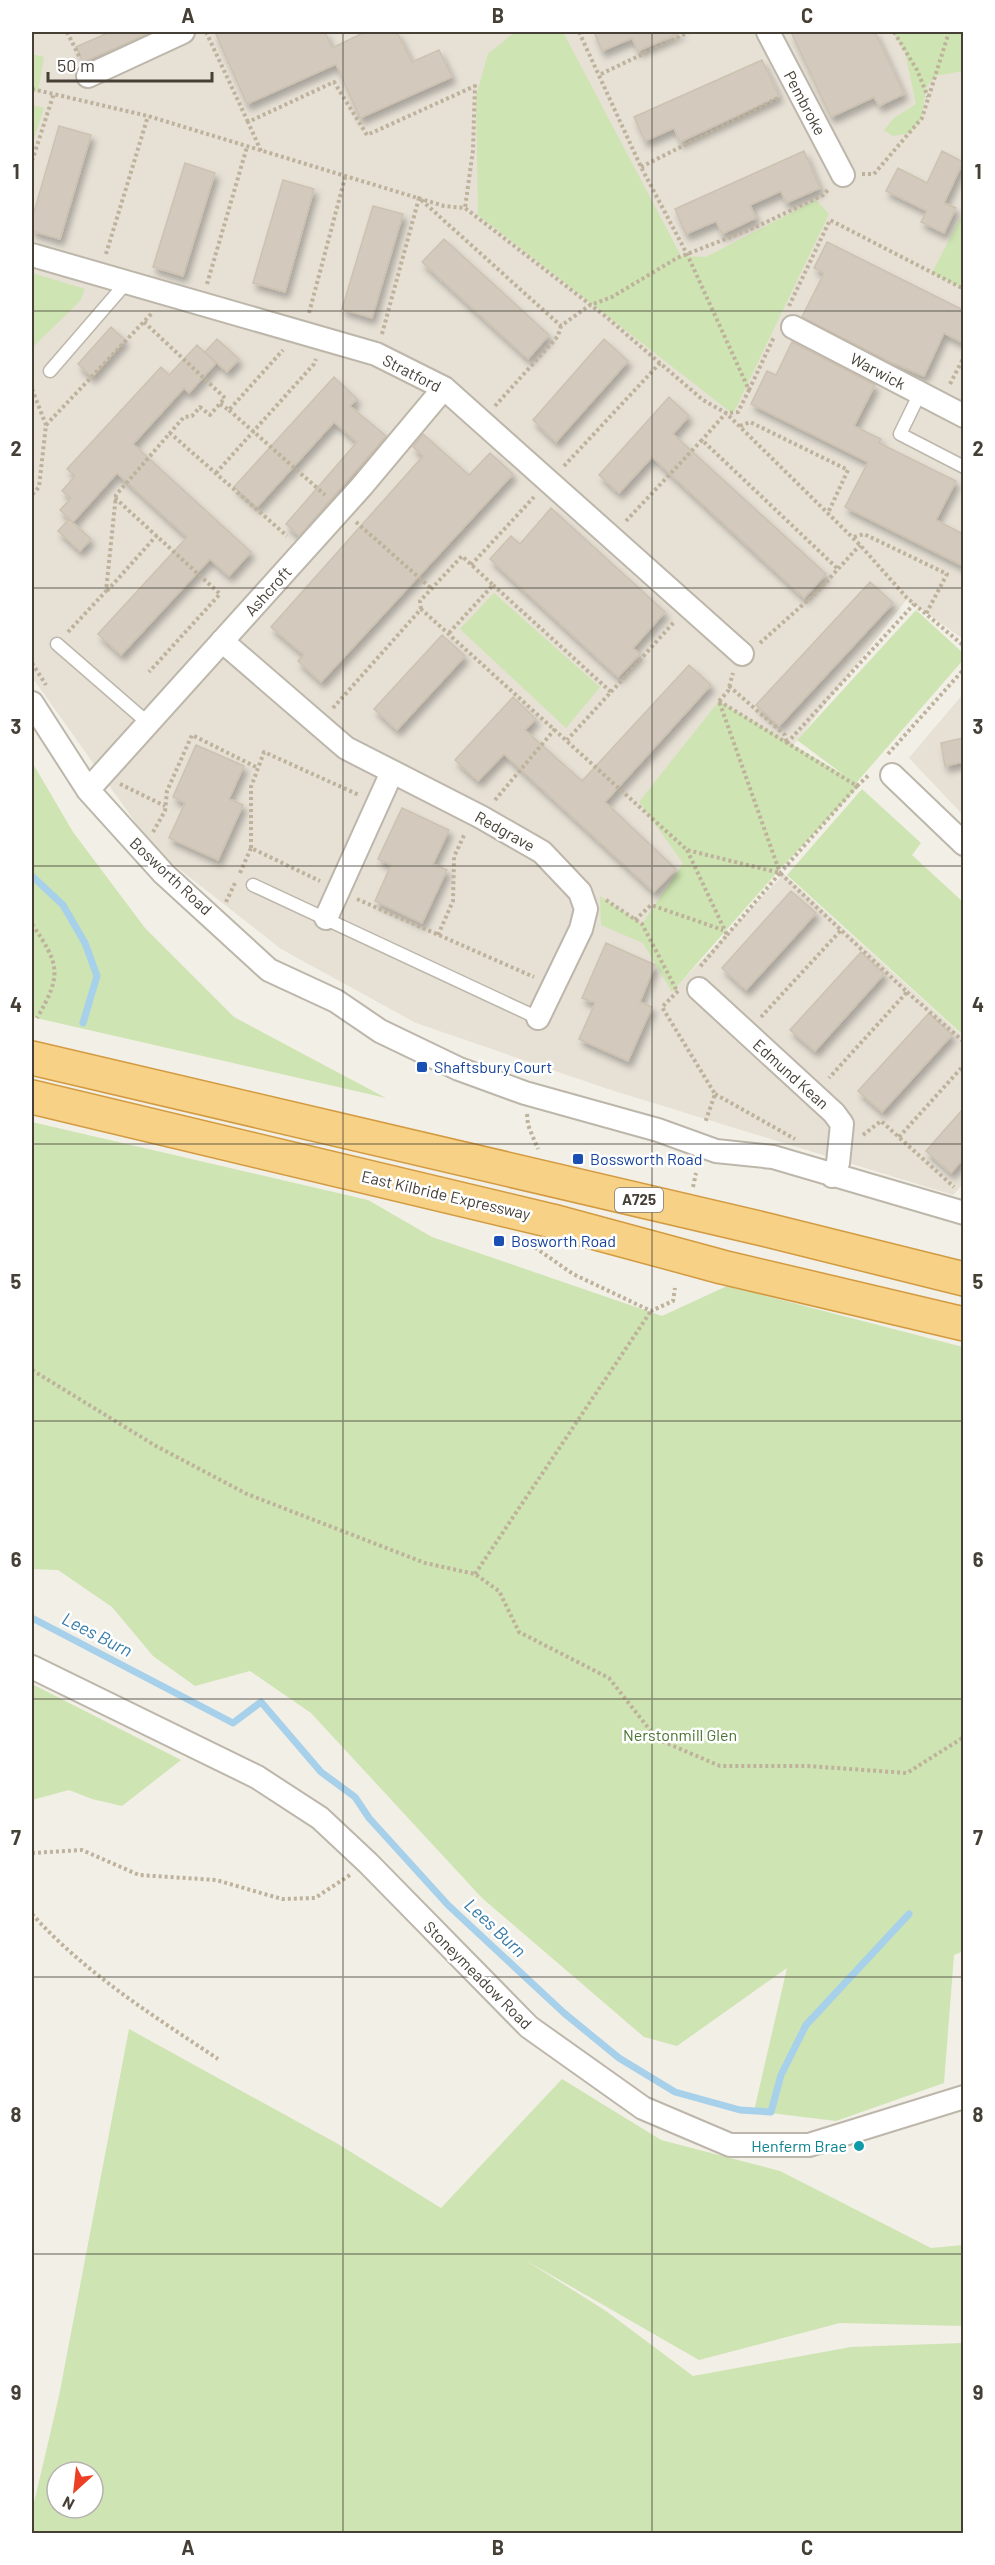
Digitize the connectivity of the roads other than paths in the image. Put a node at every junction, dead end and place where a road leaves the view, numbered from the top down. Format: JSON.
{"nodes":[{"id":1,"x":183,"y":32,"type":"edge"},
{"id":2,"x":768,"y":32,"type":"edge"},
{"id":3,"x":88,"y":76,"type":"road end"},
{"id":4,"x":843,"y":175,"type":"dead end"},
{"id":5,"x":32,"y":255,"type":"edge"},
{"id":6,"x":126,"y":283,"type":"junction"},
{"id":7,"x":786,"y":323,"type":"road end"},
{"id":8,"x":50,"y":371,"type":"dead end"},
{"id":9,"x":444,"y":388,"type":"junction"},
{"id":10,"x":920,"y":393,"type":"junction"},
{"id":11,"x":963,"y":416,"type":"edge"},
{"id":12,"x":963,"y":467,"type":"edge"},
{"id":13,"x":222,"y":641,"type":"junction"},
{"id":14,"x":57,"y":644,"type":"road end"},
{"id":15,"x":744,"y":655,"type":"road end"},
{"id":16,"x":32,"y":703,"type":"edge"},
{"id":17,"x":148,"y":723,"type":"junction"},
{"id":18,"x":882,"y":768,"type":"road end"},
{"id":19,"x":392,"y":772,"type":"junction"},
{"id":20,"x":88,"y":790,"type":"junction"},
{"id":21,"x":963,"y":844,"type":"edge"},
{"id":22,"x":253,"y":885,"type":"dead end"},
{"id":23,"x":326,"y":918,"type":"junction"},
{"id":24,"x":688,"y":987,"type":"road end"},
{"id":25,"x":538,"y":1018,"type":"joint"},
{"id":26,"x":32,"y":1058,"type":"edge"},
{"id":27,"x":32,"y":1097,"type":"edge"},
{"id":28,"x":836,"y":1164,"type":"junction"},
{"id":29,"x":961,"y":1202,"type":"edge"},
{"id":30,"x":963,"y":1280,"type":"edge"},
{"id":31,"x":963,"y":1324,"type":"edge"},
{"id":32,"x":32,"y":1667,"type":"edge"},
{"id":33,"x":963,"y":2097,"type":"edge"}],
"edges":[{"from":1,"to":3,"type":"street"},
{"from":2,"to":4,"type":"street","name":"Pembroke"},
{"from":5,"to":6,"type":"street","name":"Stratford"},
{"from":6,"to":8,"type":"lane"},
{"from":6,"to":9,"type":"street","name":"Stratford"},
{"from":7,"to":10,"type":"street","name":"Warwick"},
{"from":9,"to":13,"type":"street","name":"Ashcroft"},
{"from":9,"to":15,"type":"street","name":"Stratford"},
{"from":10,"to":11,"type":"street","name":"Warwick"},
{"from":10,"to":12,"type":"lane"},
{"from":13,"to":17,"type":"street","name":"Ashcroft"},
{"from":13,"to":19,"type":"street","name":"Redgrave"},
{"from":14,"to":17,"type":"lane"},
{"from":16,"to":20,"type":"street","name":"Bosworth Road"},
{"from":17,"to":20,"type":"street","name":"Ashcroft"},
{"from":18,"to":21,"type":"street"},
{"from":19,"to":23,"type":"street"},
{"from":19,"to":25,"type":"street","name":"Redgrave"},
{"from":20,"to":28,"type":"street","name":"Bosworth Road"},
{"from":22,"to":23,"type":"lane"},
{"from":23,"to":25,"type":"lane"},
{"from":24,"to":28,"type":"street","name":"Edmund Kean"},
{"from":26,"to":30,"type":"highway","number":"A725"},
{"from":27,"to":31,"type":"highway","name":"East Kilbride Expressway"},
{"from":28,"to":29,"type":"street","name":"Bosworth Road"},
{"from":32,"to":33,"type":"street","name":"Stoneymeadow Road"}]}
